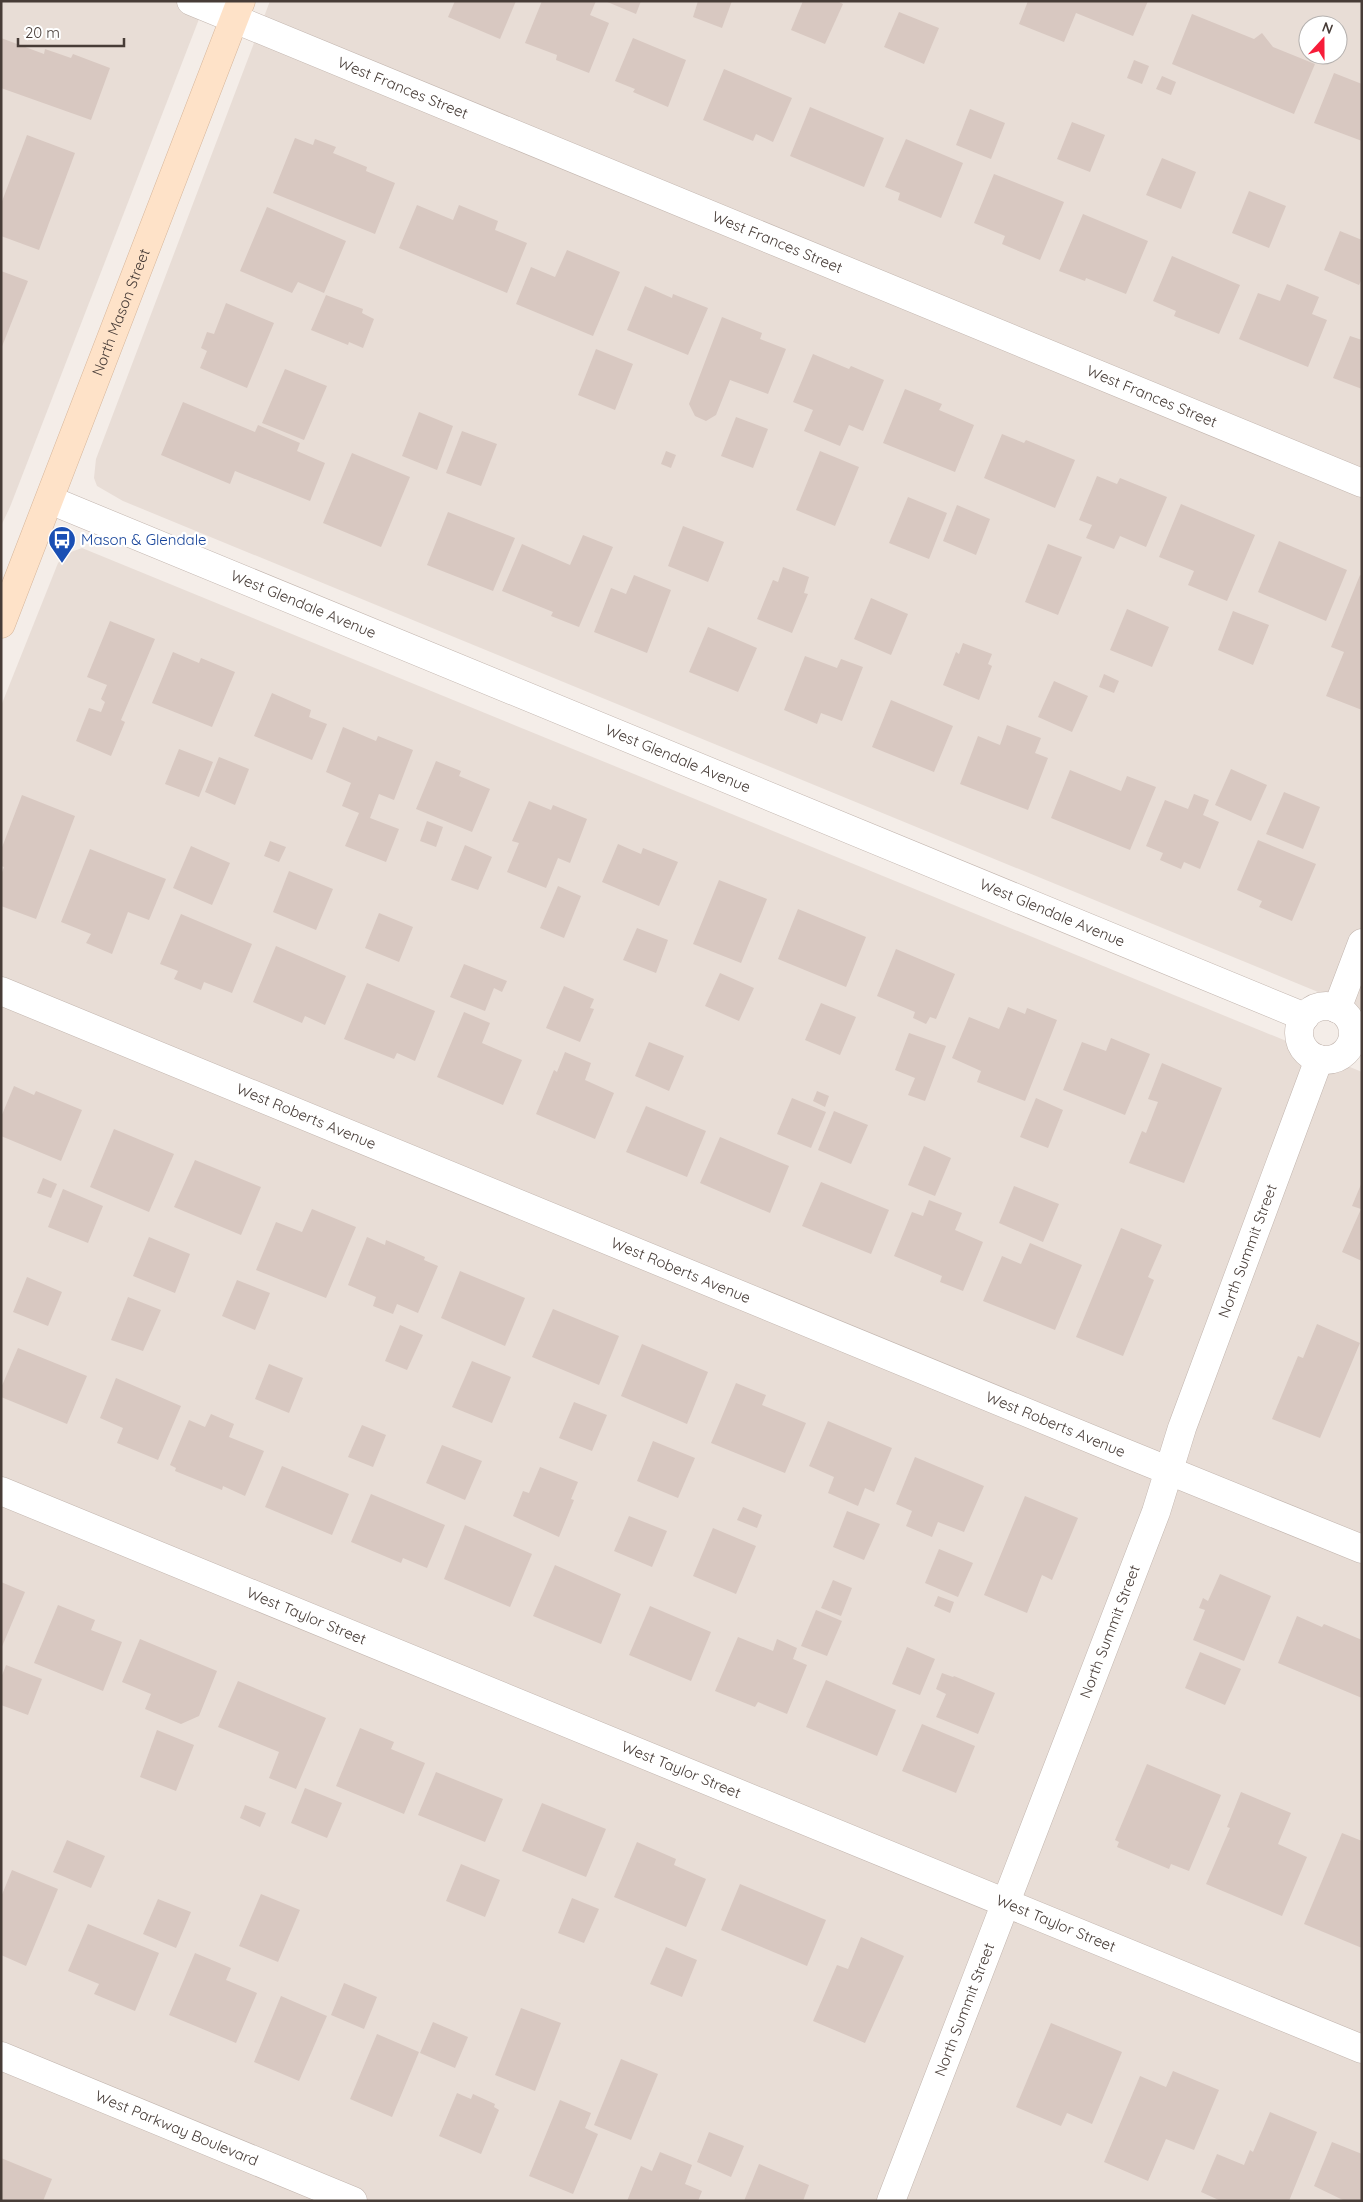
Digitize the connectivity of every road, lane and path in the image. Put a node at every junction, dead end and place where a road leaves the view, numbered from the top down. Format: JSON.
{"nodes":[{"id":1,"x":191,"y":1,"type":"edge"},
{"id":2,"x":238,"y":10,"type":"edge"},
{"id":3,"x":1362,"y":483,"type":"edge"},
{"id":4,"x":50,"y":500,"type":"junction"},
{"id":5,"x":7,"y":589,"type":"edge"},
{"id":6,"x":1,"y":624,"type":"edge"},
{"id":7,"x":1362,"y":943,"type":"edge"},
{"id":8,"x":1,"y":991,"type":"edge"},
{"id":9,"x":1337,"y":1009,"type":"junction"},
{"id":10,"x":1305,"y":1017,"type":"junction"},
{"id":11,"x":1357,"y":1040,"type":"edge"},
{"id":12,"x":1319,"y":1059,"type":"junction"},
{"id":13,"x":1170,"y":1471,"type":"junction"},
{"id":14,"x":1,"y":1491,"type":"edge"},
{"id":15,"x":1362,"y":1549,"type":"edge"},
{"id":16,"x":1006,"y":1902,"type":"junction"},
{"id":17,"x":1362,"y":2048,"type":"edge"},
{"id":18,"x":1,"y":2056,"type":"edge"},
{"id":19,"x":353,"y":2201,"type":"edge"},
{"id":20,"x":891,"y":2201,"type":"edge"}],
"edges":[{"from":1,"to":2,"type":"street","name":"West Frances Street"},
{"from":2,"to":3,"type":"street","name":"West Frances Street"},
{"from":2,"to":4,"type":"main road","name":"North Mason Street"},
{"from":4,"to":5,"type":"main road","name":"North Mason Street"},
{"from":4,"to":10,"type":"street","name":"West Glendale Avenue"},
{"from":5,"to":6,"type":"main road","name":"North Mason Street"},
{"from":7,"to":9,"type":"street"},
{"from":8,"to":13,"type":"street","name":"West Roberts Avenue"},
{"from":9,"to":10,"type":"street"},
{"from":9,"to":11,"type":"street"},
{"from":10,"to":12,"type":"street"},
{"from":11,"to":12,"type":"street"},
{"from":12,"to":13,"type":"street","name":"North Summit Street"},
{"from":13,"to":15,"type":"street","name":"West Roberts Avenue"},
{"from":13,"to":16,"type":"street","name":"North Summit Street"},
{"from":14,"to":16,"type":"street","name":"West Taylor Street"},
{"from":16,"to":17,"type":"street","name":"West Taylor Street"},
{"from":16,"to":20,"type":"street","name":"North Summit Street"},
{"from":18,"to":19,"type":"street","name":"West Parkway Boulevard"}]}
